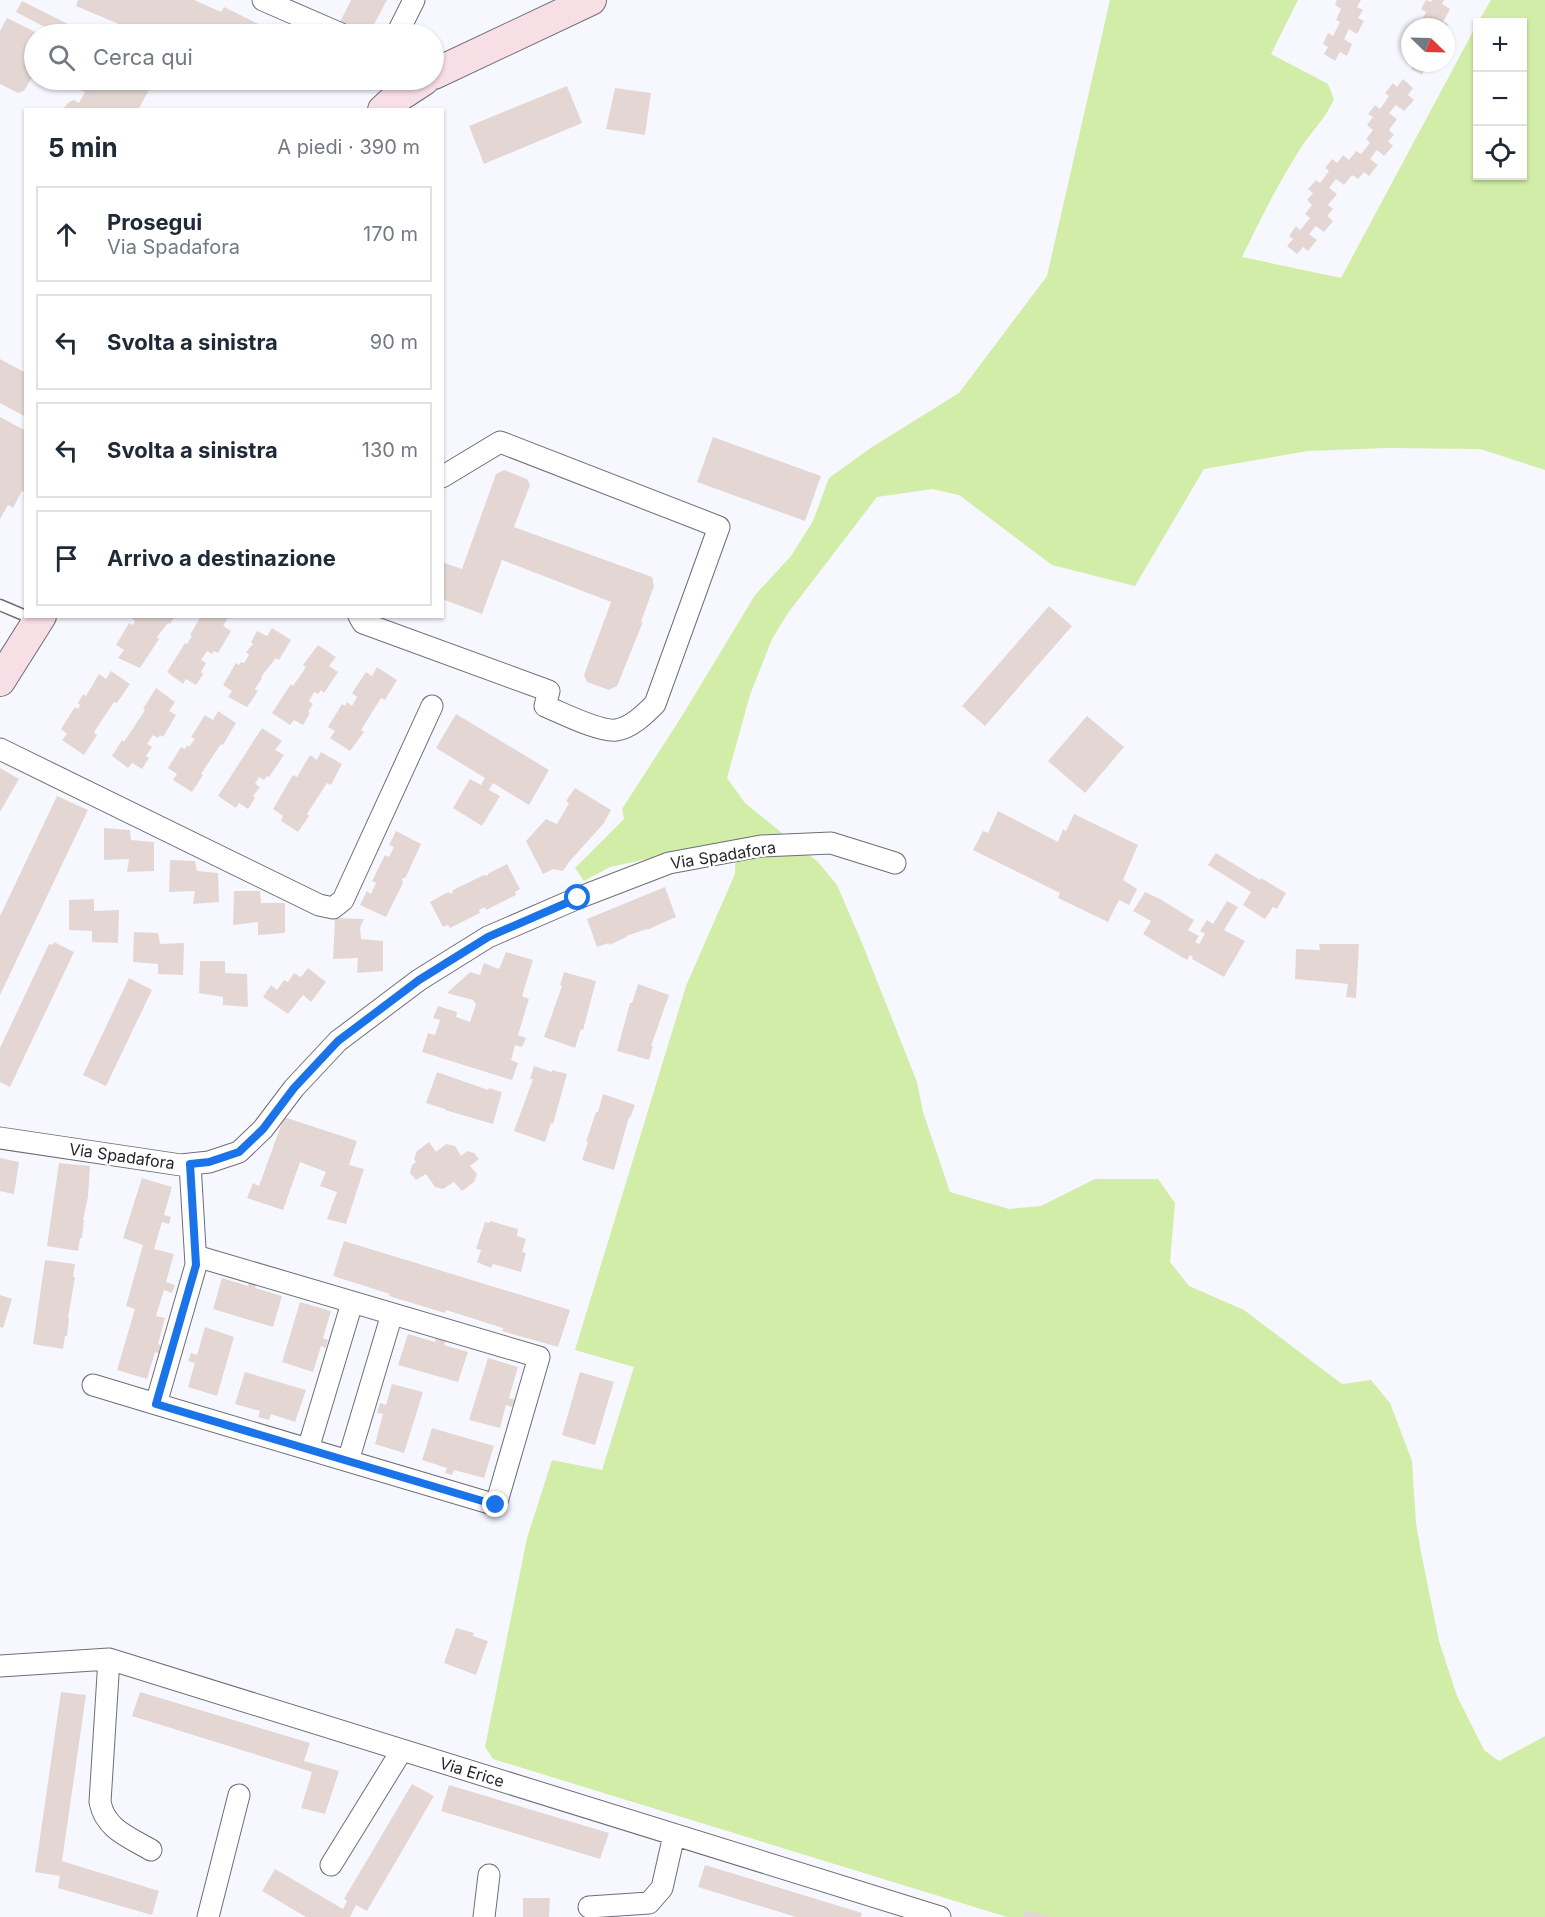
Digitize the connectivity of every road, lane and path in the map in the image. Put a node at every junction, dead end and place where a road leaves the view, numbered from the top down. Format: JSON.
{"nodes":[{"id":1,"x":262,"y":0,"type":"edge"},
{"id":2,"x":414,"y":0,"type":"edge"},
{"id":3,"x":591,"y":0,"type":"edge"},
{"id":4,"x":318,"y":24,"type":"edge"},
{"id":5,"x":402,"y":24,"type":"edge"},
{"id":6,"x":444,"y":69,"type":"edge"},
{"id":7,"x":444,"y":476,"type":"edge"},
{"id":8,"x":0,"y":605,"type":"edge"},
{"id":9,"x":24,"y":614,"type":"edge"},
{"id":10,"x":33,"y":618,"type":"edge"},
{"id":11,"x":360,"y":618,"type":"edge"},
{"id":12,"x":0,"y":681,"type":"edge"},
{"id":13,"x":432,"y":706,"type":"dead end"},
{"id":14,"x":0,"y":749,"type":"edge"},
{"id":15,"x":895,"y":863,"type":"dead end"},
{"id":16,"x":0,"y":1138,"type":"edge"},
{"id":17,"x":190,"y":1164,"type":"junction"},
{"id":18,"x":196,"y":1256,"type":"junction"},
{"id":19,"x":352,"y":1302,"type":"junction"},
{"id":20,"x":392,"y":1314,"type":"junction"},
{"id":21,"x":93,"y":1385,"type":"dead end"},
{"id":22,"x":156,"y":1404,"type":"junction"},
{"id":23,"x":308,"y":1449,"type":"junction"},
{"id":24,"x":348,"y":1461,"type":"junction"},
{"id":25,"x":109,"y":1659,"type":"junction"},
{"id":26,"x":0,"y":1666,"type":"edge"},
{"id":27,"x":402,"y":1750,"type":"junction"},
{"id":28,"x":239,"y":1795,"type":"dead end"},
{"id":29,"x":674,"y":1834,"type":"junction"},
{"id":30,"x":151,"y":1850,"type":"dead end"},
{"id":31,"x":331,"y":1865,"type":"dead end"},
{"id":32,"x":489,"y":1875,"type":"dead end"},
{"id":33,"x":589,"y":1907,"type":"dead end"},
{"id":34,"x":208,"y":1917,"type":"edge"},
{"id":35,"x":484,"y":1917,"type":"edge"},
{"id":36,"x":940,"y":1917,"type":"edge"}],
"edges":[{"from":1,"to":4,"type":"street"},
{"from":2,"to":5,"type":"street"},
{"from":3,"to":6,"type":"main road"},
{"from":7,"to":11,"type":"street"},
{"from":8,"to":9,"type":"lane"},
{"from":10,"to":12,"type":"main road"},
{"from":13,"to":14,"type":"street"},
{"from":15,"to":17,"type":"street","name":"Via Spadafora"},
{"from":16,"to":17,"type":"street","name":"Via Spadafora"},
{"from":17,"to":18,"type":"street"},
{"from":18,"to":19,"type":"street"},
{"from":18,"to":22,"type":"street"},
{"from":19,"to":20,"type":"street"},
{"from":19,"to":23,"type":"street"},
{"from":20,"to":24,"type":"street"},
{"from":20,"to":24,"type":"street"},
{"from":21,"to":22,"type":"street"},
{"from":22,"to":23,"type":"street"},
{"from":23,"to":24,"type":"street"},
{"from":25,"to":26,"type":"street","name":"Via Erice"},
{"from":25,"to":27,"type":"street","name":"Via Erice"},
{"from":25,"to":30,"type":"street"},
{"from":27,"to":29,"type":"street","name":"Via Erice"},
{"from":27,"to":31,"type":"street"},
{"from":28,"to":34,"type":"street"},
{"from":29,"to":33,"type":"street"},
{"from":29,"to":36,"type":"street","name":"Via Erice"},
{"from":32,"to":35,"type":"street"}]}
